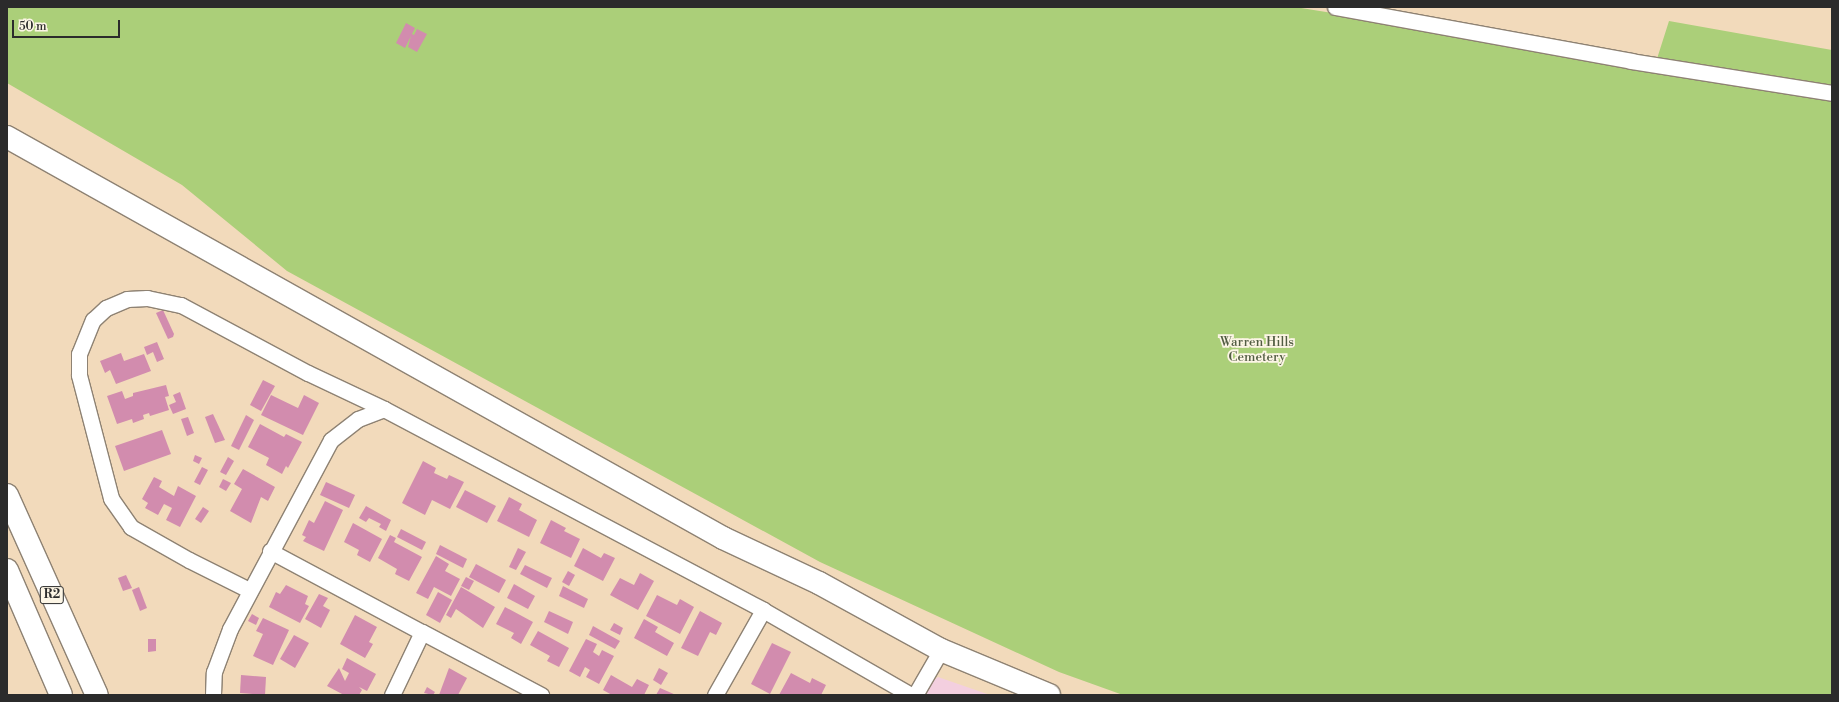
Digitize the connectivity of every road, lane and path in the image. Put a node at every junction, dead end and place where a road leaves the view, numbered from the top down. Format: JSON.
{"nodes":[{"id":1,"x":1335,"y":7,"type":"edge"},
{"id":2,"x":1832,"y":94,"type":"edge"},
{"id":3,"x":7,"y":137,"type":"edge"},
{"id":4,"x":384,"y":409,"type":"junction"},
{"id":5,"x":7,"y":495,"type":"edge"},
{"id":6,"x":270,"y":551,"type":"junction"},
{"id":7,"x":7,"y":570,"type":"edge"},
{"id":8,"x":249,"y":590,"type":"junction"},
{"id":9,"x":763,"y":610,"type":"junction"},
{"id":10,"x":422,"y":632,"type":"junction"},
{"id":11,"x":941,"y":650,"type":"junction"},
{"id":12,"x":61,"y":695,"type":"edge"},
{"id":13,"x":97,"y":695,"type":"edge"},
{"id":14,"x":213,"y":695,"type":"edge"},
{"id":15,"x":392,"y":695,"type":"edge"},
{"id":16,"x":541,"y":695,"type":"edge"},
{"id":17,"x":715,"y":695,"type":"edge"},
{"id":18,"x":911,"y":695,"type":"edge"},
{"id":19,"x":915,"y":695,"type":"edge"},
{"id":20,"x":1049,"y":695,"type":"edge"}],
"edges":[{"from":1,"to":2,"type":"street"},
{"from":3,"to":11,"type":"main road"},
{"from":4,"to":6,"type":"street"},
{"from":4,"to":8,"type":"street"},
{"from":4,"to":9,"type":"street"},
{"from":5,"to":13,"type":"main road","number":"R2"},
{"from":6,"to":8,"type":"street"},
{"from":6,"to":10,"type":"street"},
{"from":7,"to":12,"type":"main road","number":"R2"},
{"from":8,"to":14,"type":"street"},
{"from":9,"to":17,"type":"street"},
{"from":9,"to":18,"type":"street"},
{"from":10,"to":15,"type":"street"},
{"from":10,"to":16,"type":"street"},
{"from":11,"to":19,"type":"street"},
{"from":11,"to":20,"type":"main road"}]}
